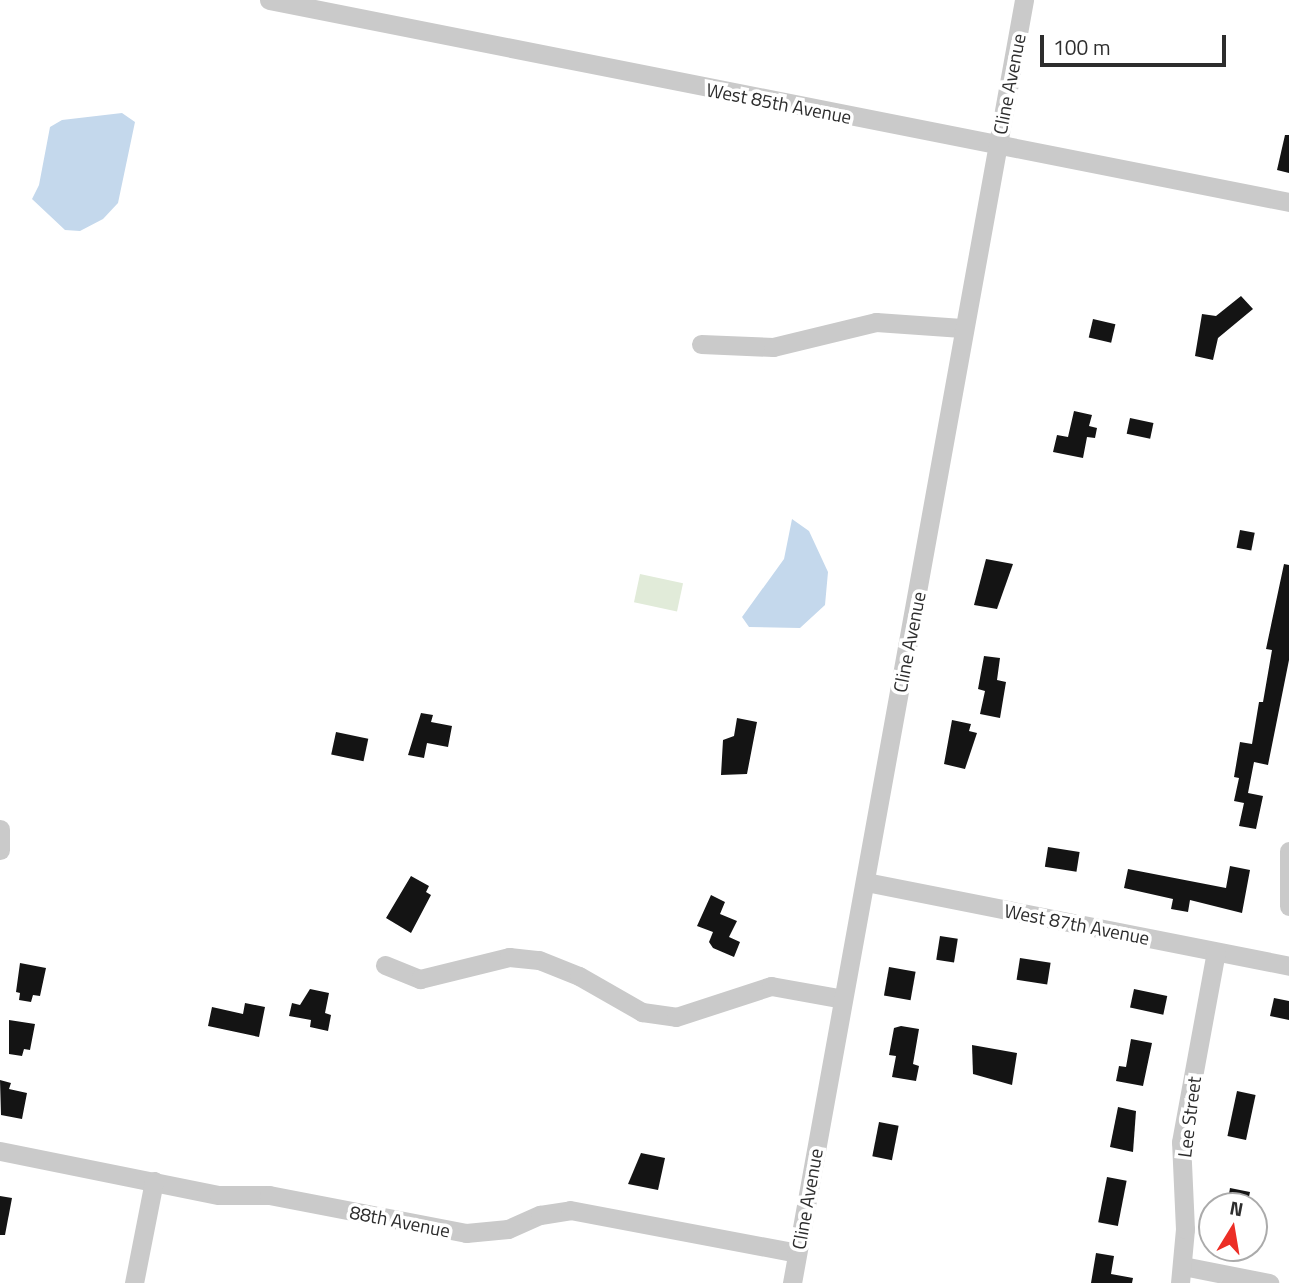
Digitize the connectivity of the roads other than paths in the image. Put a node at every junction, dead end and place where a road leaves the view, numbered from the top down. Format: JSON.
{"nodes":[{"id":1,"x":269,"y":0,"type":"edge"},
{"id":2,"x":1024,"y":0,"type":"edge"},
{"id":3,"x":997,"y":146,"type":"junction"},
{"id":4,"x":1289,"y":202,"type":"edge"},
{"id":5,"x":962,"y":328,"type":"junction"},
{"id":6,"x":701,"y":344,"type":"dead end"},
{"id":7,"x":0,"y":829,"type":"edge"},
{"id":8,"x":0,"y":850,"type":"edge"},
{"id":9,"x":1289,"y":851,"type":"edge"},
{"id":10,"x":866,"y":882,"type":"junction"},
{"id":11,"x":1289,"y":906,"type":"edge"},
{"id":12,"x":1216,"y":952,"type":"junction"},
{"id":13,"x":385,"y":965,"type":"dead end"},
{"id":14,"x":1289,"y":966,"type":"edge"},
{"id":15,"x":843,"y":999,"type":"junction"},
{"id":16,"x":0,"y":1151,"type":"edge"},
{"id":17,"x":154,"y":1181,"type":"junction"},
{"id":18,"x":797,"y":1253,"type":"junction"},
{"id":19,"x":1182,"y":1274,"type":"edge"},
{"id":20,"x":134,"y":1283,"type":"edge"},
{"id":21,"x":792,"y":1283,"type":"edge"},
{"id":22,"x":1269,"y":1283,"type":"edge"}],
"edges":[{"from":1,"to":3,"type":"street","name":"West 85th Avenue"},
{"from":2,"to":3,"type":"street","name":"Cline Avenue"},
{"from":3,"to":4,"type":"street","name":"West 85th Avenue"},
{"from":3,"to":5,"type":"street","name":"Cline Avenue"},
{"from":5,"to":6,"type":"street"},
{"from":5,"to":10,"type":"street","name":"Cline Avenue"},
{"from":7,"to":8,"type":"street"},
{"from":9,"to":11,"type":"street"},
{"from":10,"to":12,"type":"street","name":"West 87th Avenue"},
{"from":10,"to":15,"type":"street","name":"Cline Avenue"},
{"from":12,"to":14,"type":"street","name":"West 87th Avenue"},
{"from":12,"to":19,"type":"street","name":"Lee Street"},
{"from":13,"to":15,"type":"street"},
{"from":15,"to":18,"type":"street","name":"Cline Avenue"},
{"from":16,"to":17,"type":"street","name":"88th Avenue"},
{"from":17,"to":18,"type":"street","name":"88th Avenue"},
{"from":17,"to":20,"type":"street"},
{"from":18,"to":21,"type":"street","name":"Cline Avenue"},
{"from":19,"to":22,"type":"street"}]}
